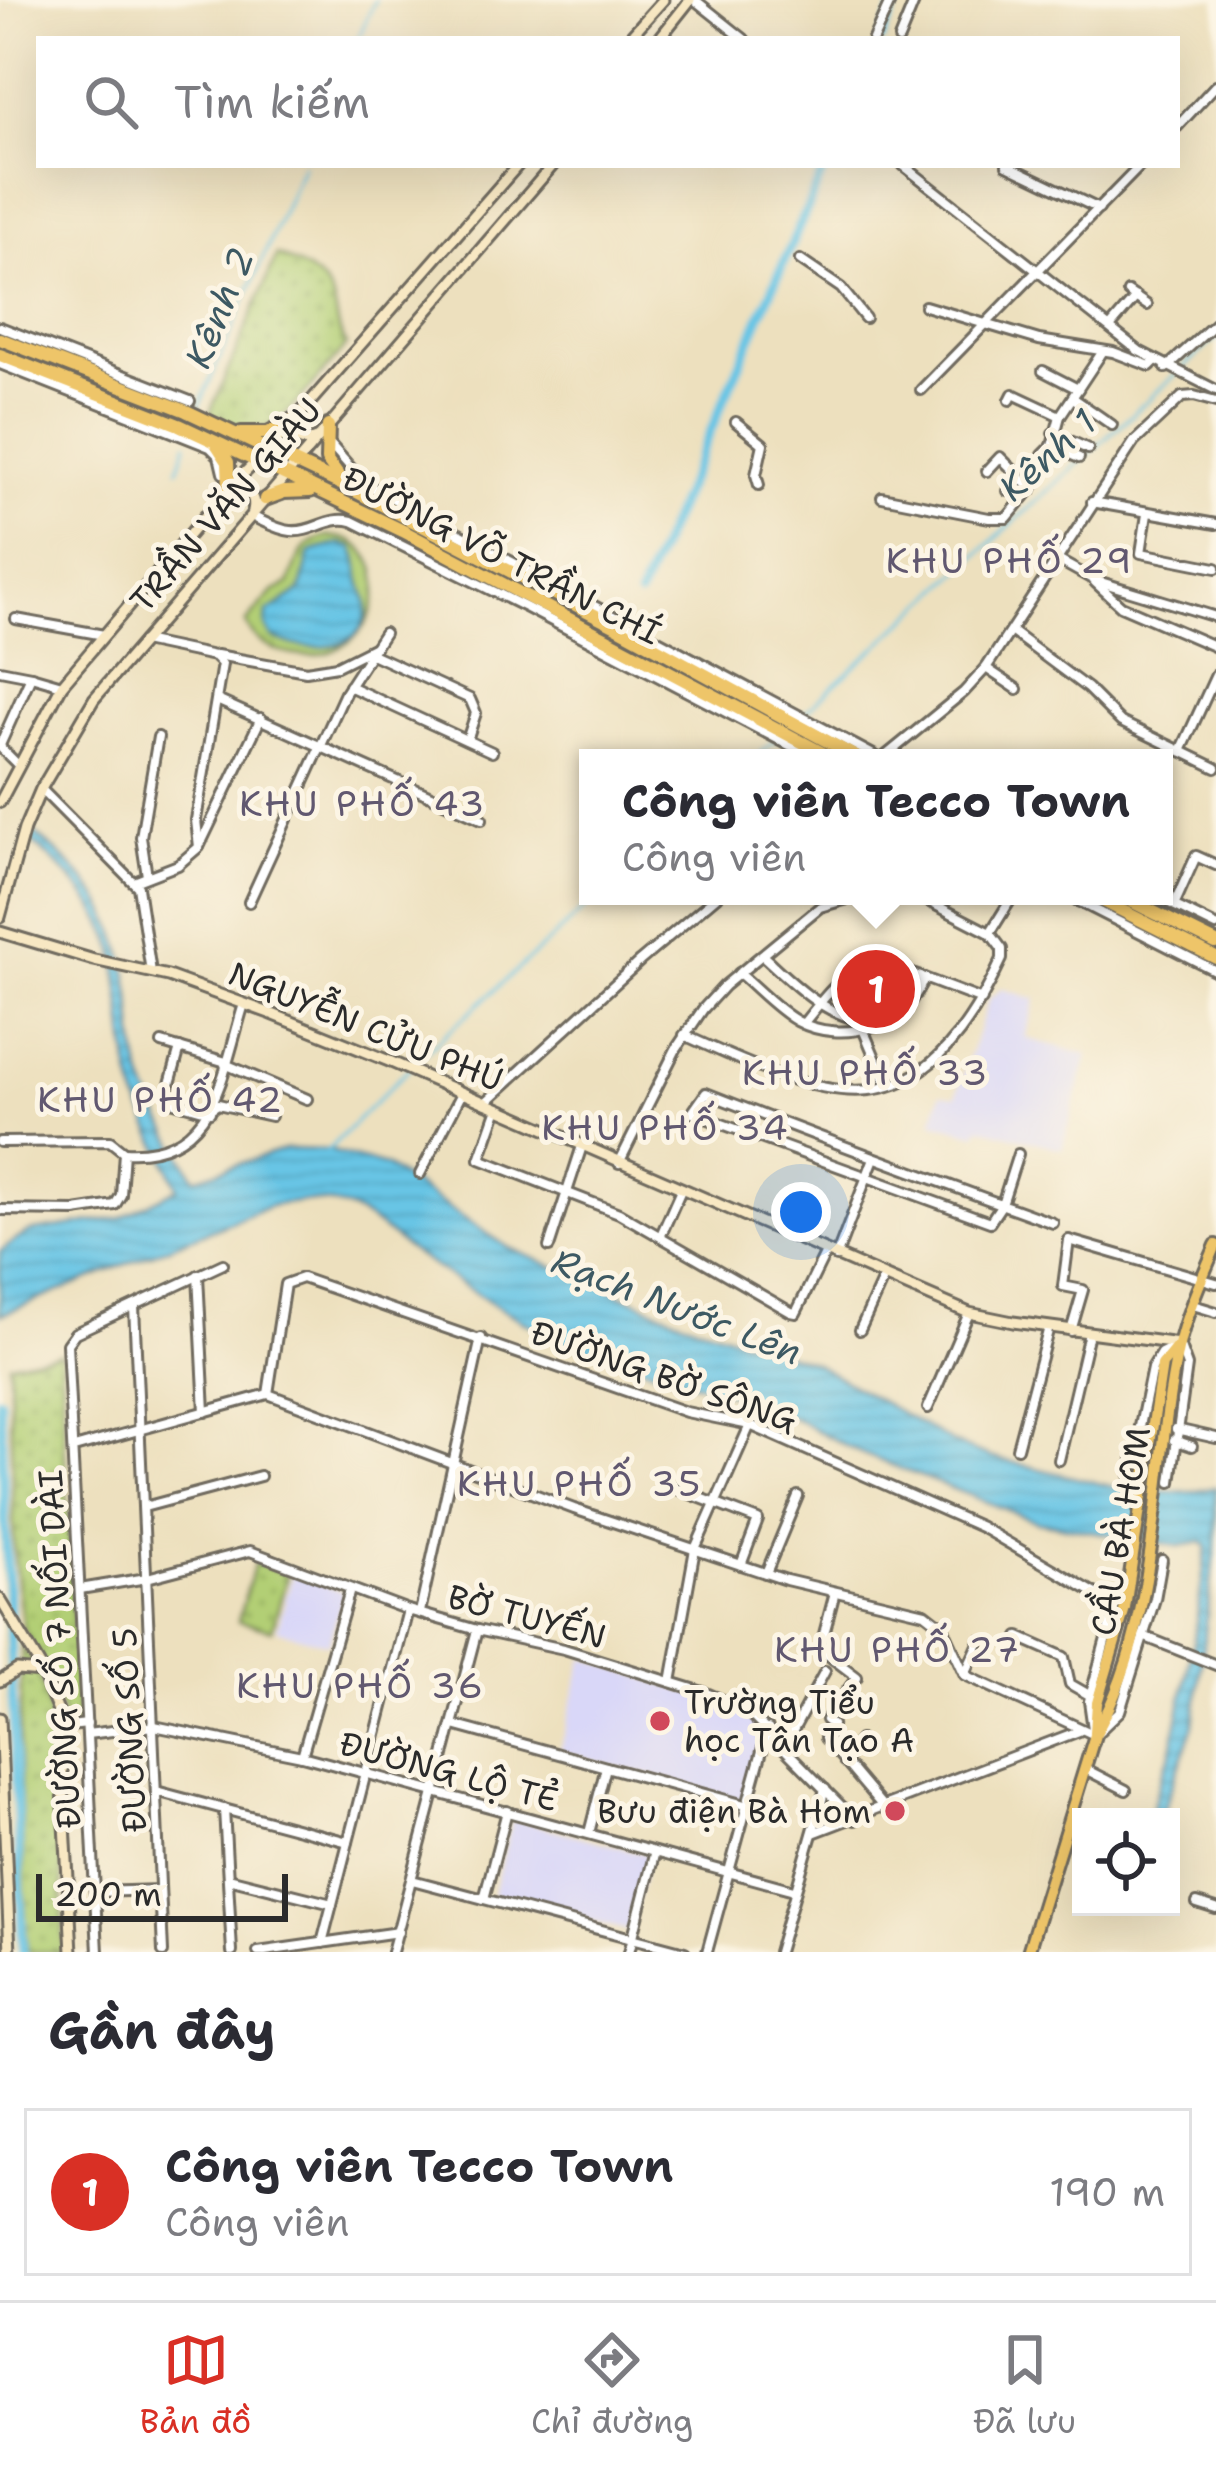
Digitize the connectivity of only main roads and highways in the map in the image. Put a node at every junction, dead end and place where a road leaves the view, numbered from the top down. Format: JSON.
{"nodes":[{"id":1,"x":662,"y":0,"type":"edge"},
{"id":2,"x":693,"y":0,"type":"edge"},
{"id":3,"x":631,"y":36,"type":"edge"},
{"id":4,"x":662,"y":36,"type":"edge"},
{"id":5,"x":515,"y":168,"type":"edge"},
{"id":6,"x":550,"y":168,"type":"edge"},
{"id":7,"x":0,"y":339,"type":"edge"},
{"id":8,"x":0,"y":359,"type":"edge"},
{"id":9,"x":297,"y":417,"type":"junction"},
{"id":10,"x":221,"y":426,"type":"junction"},
{"id":11,"x":324,"y":431,"type":"junction"},
{"id":12,"x":212,"y":440,"type":"junction"},
{"id":13,"x":269,"y":449,"type":"junction"},
{"id":14,"x":256,"y":461,"type":"junction"},
{"id":15,"x":297,"y":463,"type":"junction"},
{"id":16,"x":287,"y":475,"type":"junction"},
{"id":17,"x":347,"y":487,"type":"junction"},
{"id":18,"x":227,"y":491,"type":"junction"},
{"id":19,"x":328,"y":495,"type":"junction"},
{"id":20,"x":265,"y":499,"type":"junction"},
{"id":21,"x":250,"y":515,"type":"junction"},
{"id":22,"x":768,"y":716,"type":"junction"},
{"id":23,"x":814,"y":740,"type":"edge"},
{"id":24,"x":0,"y":802,"type":"edge"},
{"id":25,"x":1113,"y":905,"type":"edge"},
{"id":26,"x":1135,"y":905,"type":"edge"},
{"id":27,"x":0,"y":917,"type":"edge"},
{"id":28,"x":0,"y":932,"type":"edge"},
{"id":29,"x":1186,"y":937,"type":"junction"},
{"id":30,"x":1216,"y":944,"type":"edge"},
{"id":31,"x":1216,"y":958,"type":"edge"},
{"id":32,"x":1216,"y":1245,"type":"edge"},
{"id":33,"x":1179,"y":1344,"type":"junction"},
{"id":34,"x":1169,"y":1364,"type":"junction"},
{"id":35,"x":0,"y":1599,"type":"edge"},
{"id":36,"x":39,"y":1669,"type":"junction"},
{"id":37,"x":0,"y":1682,"type":"edge"},
{"id":38,"x":0,"y":1718,"type":"edge"},
{"id":39,"x":1095,"y":1735,"type":"junction"},
{"id":40,"x":10,"y":1952,"type":"edge"},
{"id":41,"x":72,"y":1952,"type":"edge"},
{"id":42,"x":1028,"y":1952,"type":"edge"}],
"edges":[{"from":1,"to":3,"type":"main road"},
{"from":2,"to":4,"type":"main road"},
{"from":5,"to":9,"type":"main road","name":"TRẦN VĂN GIÀU"},
{"from":6,"to":11,"type":"main road","name":"TRẦN VĂN GIÀU"},
{"from":7,"to":10,"type":"highway","name":"ĐƯỜNG VÕ TRẦN CHÍ"},
{"from":8,"to":12,"type":"highway","name":"ĐƯỜNG VÕ TRẦN CHÍ"},
{"from":9,"to":10,"type":"highway"},
{"from":9,"to":11,"type":"main road"},
{"from":9,"to":13,"type":"main road","name":"TRẦN VĂN GIÀU"},
{"from":10,"to":13,"type":"highway","name":"ĐƯỜNG VÕ TRẦN CHÍ"},
{"from":11,"to":15,"type":"main road","name":"TRẦN VĂN GIÀU"},
{"from":11,"to":17,"type":"highway"},
{"from":12,"to":14,"type":"highway","name":"ĐƯỜNG VÕ TRẦN CHÍ"},
{"from":12,"to":18,"type":"highway"},
{"from":13,"to":14,"type":"main road","name":"TRẦN VĂN GIÀU"},
{"from":13,"to":15,"type":"highway","name":"ĐƯỜNG VÕ TRẦN CHÍ"},
{"from":14,"to":16,"type":"highway","name":"ĐƯỜNG VÕ TRẦN CHÍ"},
{"from":14,"to":18,"type":"main road","name":"TRẦN VĂN GIÀU"},
{"from":15,"to":16,"type":"main road","name":"TRẦN VĂN GIÀU"},
{"from":15,"to":17,"type":"highway","name":"ĐƯỜNG VÕ TRẦN CHÍ"},
{"from":16,"to":19,"type":"highway","name":"ĐƯỜNG VÕ TRẦN CHÍ"},
{"from":16,"to":20,"type":"main road","name":"TRẦN VĂN GIÀU"},
{"from":17,"to":22,"type":"highway","name":"ĐƯỜNG VÕ TRẦN CHÍ"},
{"from":18,"to":21,"type":"main road"},
{"from":18,"to":24,"type":"main road","name":"TRẦN VĂN GIÀU"},
{"from":19,"to":20,"type":"highway"},
{"from":19,"to":22,"type":"highway","name":"ĐƯỜNG VÕ TRẦN CHÍ"},
{"from":20,"to":21,"type":"main road","name":"TRẦN VĂN GIÀU"},
{"from":21,"to":27,"type":"main road","name":"TRẦN VĂN GIÀU"},
{"from":22,"to":23,"type":"highway"},
{"from":25,"to":29,"type":"highway"},
{"from":26,"to":29,"type":"highway"},
{"from":28,"to":33,"type":"main road","name":"NGUYỄN CỬU PHÚ"},
{"from":29,"to":30,"type":"highway"},
{"from":29,"to":31,"type":"highway"},
{"from":32,"to":33,"type":"main road"},
{"from":33,"to":34,"type":"main road"},
{"from":34,"to":39,"type":"main road","name":"CẦU BÀ HOM"},
{"from":34,"to":39,"type":"main road","name":"CẦU BÀ HOM"},
{"from":35,"to":36,"type":"main road"},
{"from":36,"to":37,"type":"main road"},
{"from":36,"to":41,"type":"main road"},
{"from":38,"to":40,"type":"main road"},
{"from":39,"to":42,"type":"main road"}]}
